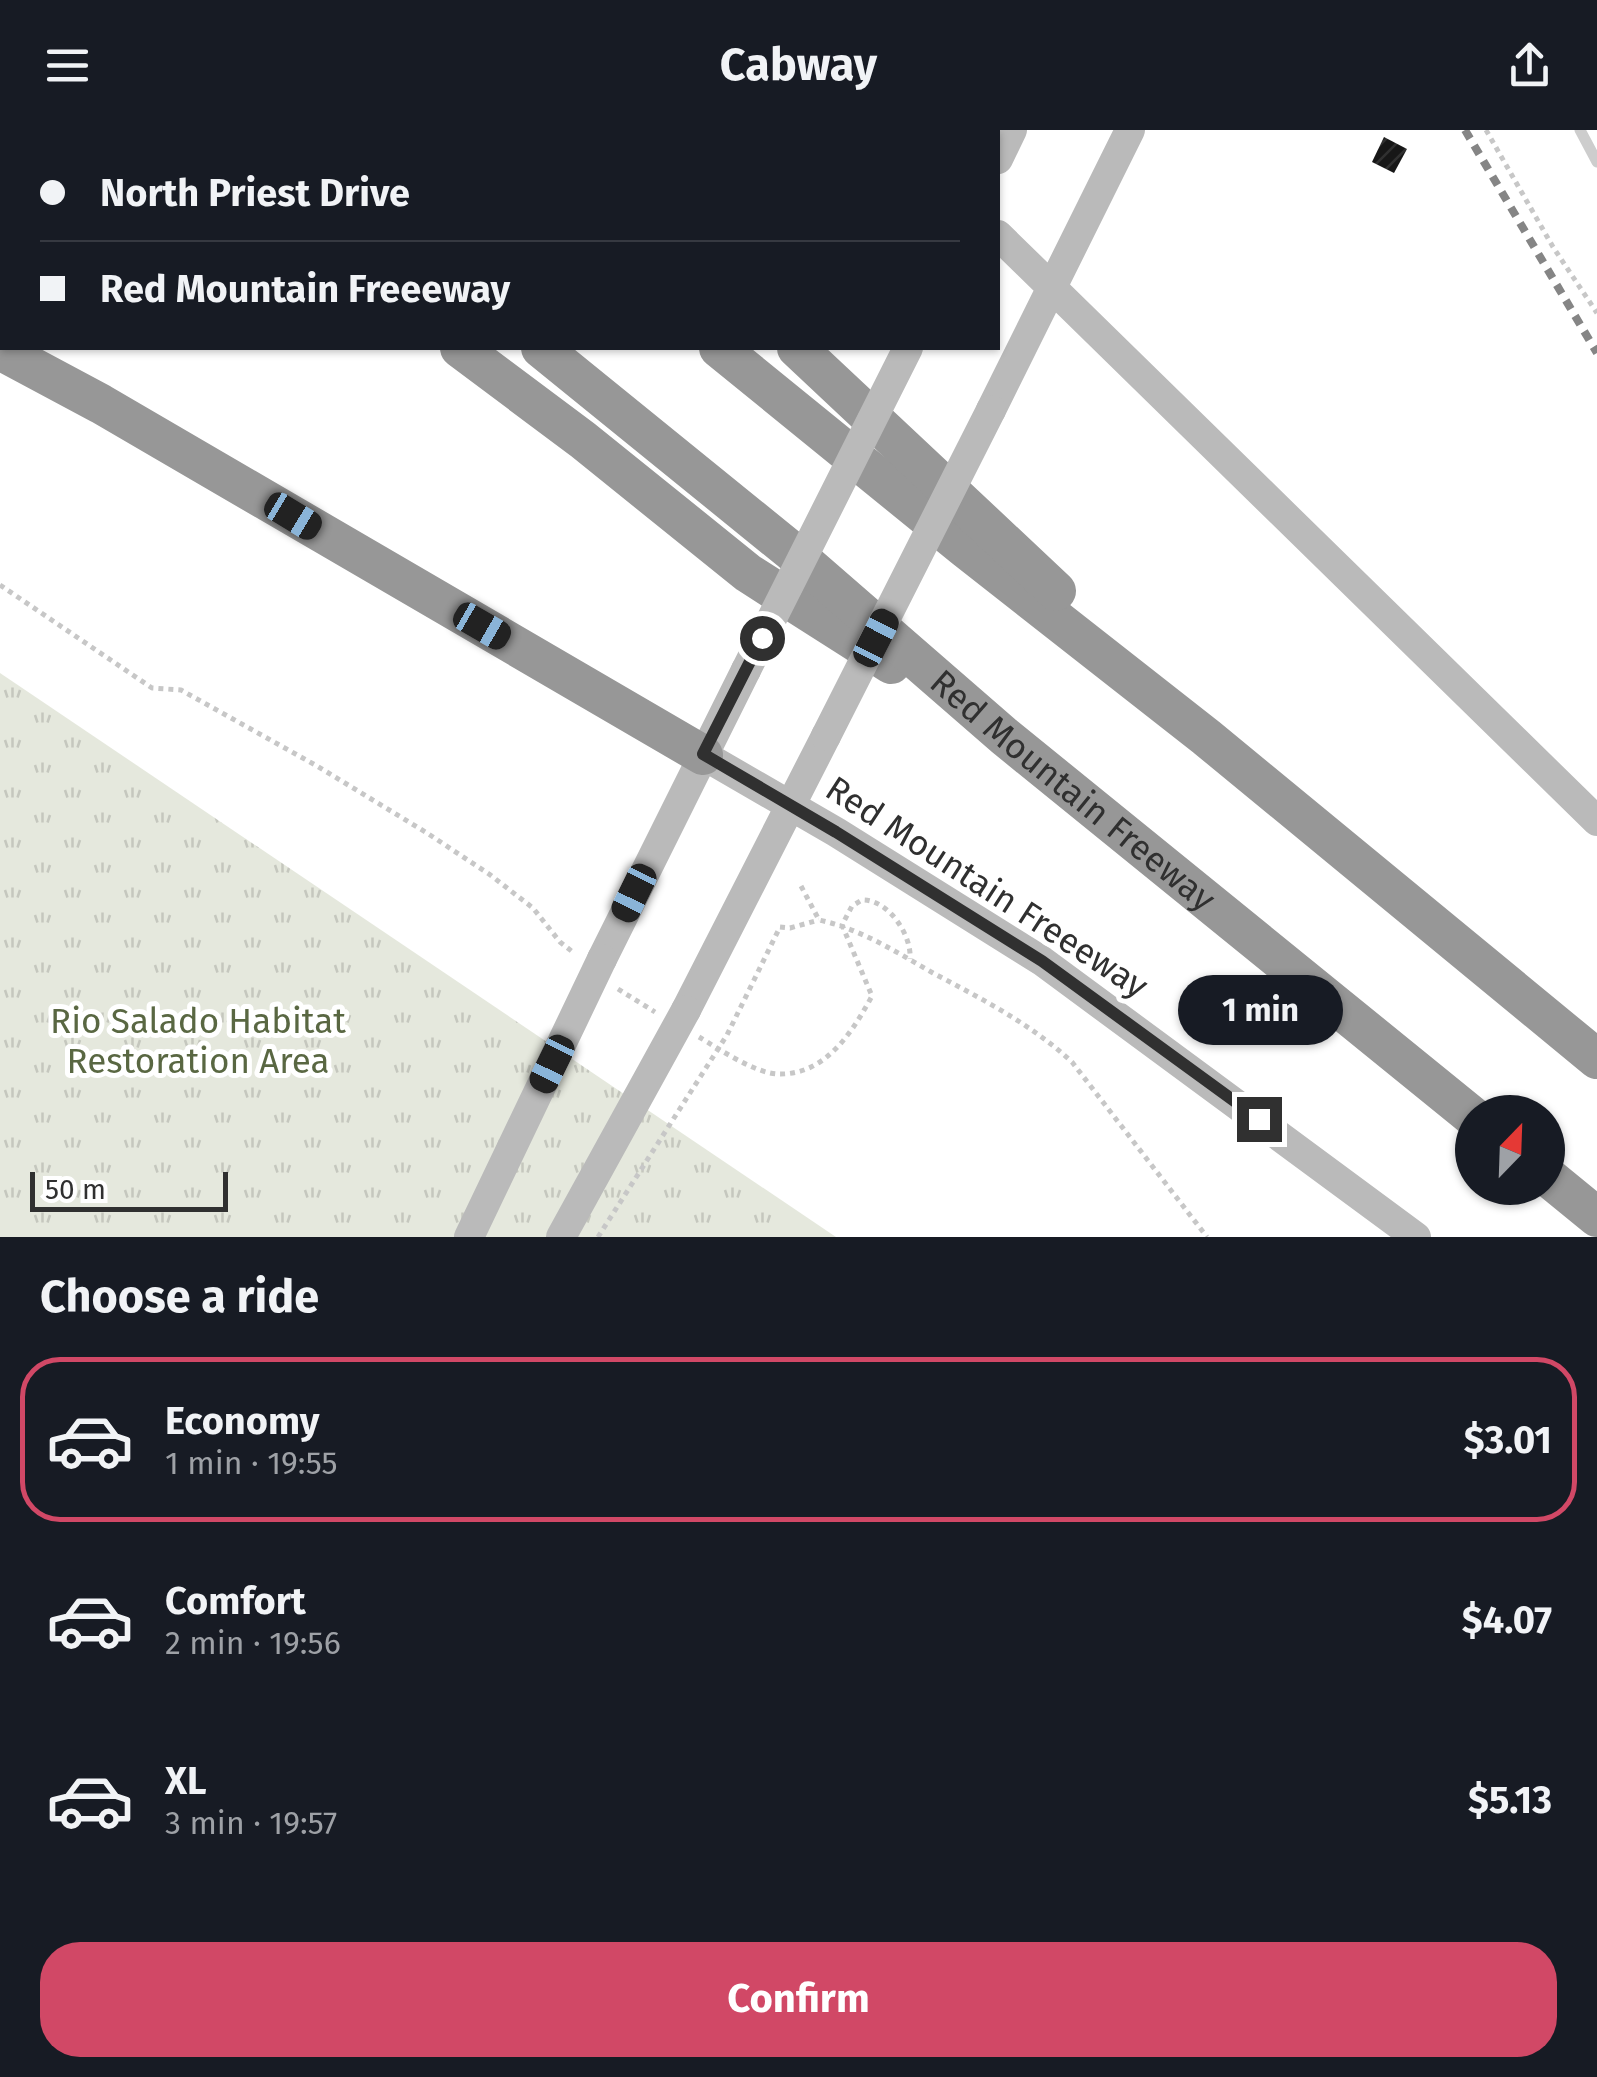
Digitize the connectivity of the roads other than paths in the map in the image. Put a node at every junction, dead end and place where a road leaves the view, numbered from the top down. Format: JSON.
{"nodes":[{"id":1,"x":1012,"y":130,"type":"edge"},
{"id":2,"x":1130,"y":130,"type":"edge"},
{"id":3,"x":1580,"y":130,"type":"edge"},
{"id":4,"x":1000,"y":156,"type":"edge"},
{"id":5,"x":1597,"y":162,"type":"edge"},
{"id":6,"x":1000,"y":237,"type":"edge"},
{"id":7,"x":1052,"y":287,"type":"junction"},
{"id":8,"x":0,"y":350,"type":"edge"},
{"id":9,"x":19,"y":350,"type":"edge"},
{"id":10,"x":463,"y":350,"type":"edge"},
{"id":11,"x":544,"y":350,"type":"edge"},
{"id":12,"x":721,"y":350,"type":"edge"},
{"id":13,"x":799,"y":350,"type":"edge"},
{"id":14,"x":907,"y":350,"type":"edge"},
{"id":15,"x":101,"y":404,"type":"junction"},
{"id":16,"x":1004,"y":736,"type":"junction"},
{"id":17,"x":1206,"y":737,"type":"junction"},
{"id":18,"x":703,"y":754,"type":"junction"},
{"id":19,"x":791,"y":806,"type":"junction"},
{"id":20,"x":1597,"y":822,"type":"edge"},
{"id":21,"x":1597,"y":1059,"type":"edge"},
{"id":22,"x":1455,"y":1102,"type":"edge"},
{"id":23,"x":1565,"y":1191,"type":"edge"},
{"id":24,"x":1597,"y":1217,"type":"edge"},
{"id":25,"x":469,"y":1237,"type":"edge"},
{"id":26,"x":562,"y":1237,"type":"edge"},
{"id":27,"x":1416,"y":1237,"type":"edge"}],
"edges":[{"from":1,"to":4,"type":"main road"},
{"from":2,"to":7,"type":"main road"},
{"from":3,"to":5,"type":"lane"},
{"from":6,"to":7,"type":"main road"},
{"from":7,"to":19,"type":"main road","bridge":true},
{"from":7,"to":20,"type":"main road"},
{"from":8,"to":15,"type":"highway"},
{"from":9,"to":15,"type":"highway"},
{"from":10,"to":16,"type":"highway"},
{"from":11,"to":16,"type":"highway","name":"Red Mountain Freeway"},
{"from":12,"to":17,"type":"highway"},
{"from":13,"to":17,"type":"highway"},
{"from":14,"to":18,"type":"main road","bridge":true},
{"from":15,"to":18,"type":"highway"},
{"from":16,"to":22,"type":"highway","name":"Red Mountain Freeway"},
{"from":17,"to":21,"type":"highway"},
{"from":18,"to":19,"type":"main road","name":"Red Mountain Freeeway"},
{"from":18,"to":25,"type":"main road","bridge":true},
{"from":19,"to":26,"type":"main road","bridge":true},
{"from":19,"to":27,"type":"main road","name":"Red Mountain Freeeway"},
{"from":23,"to":24,"type":"highway"}]}
